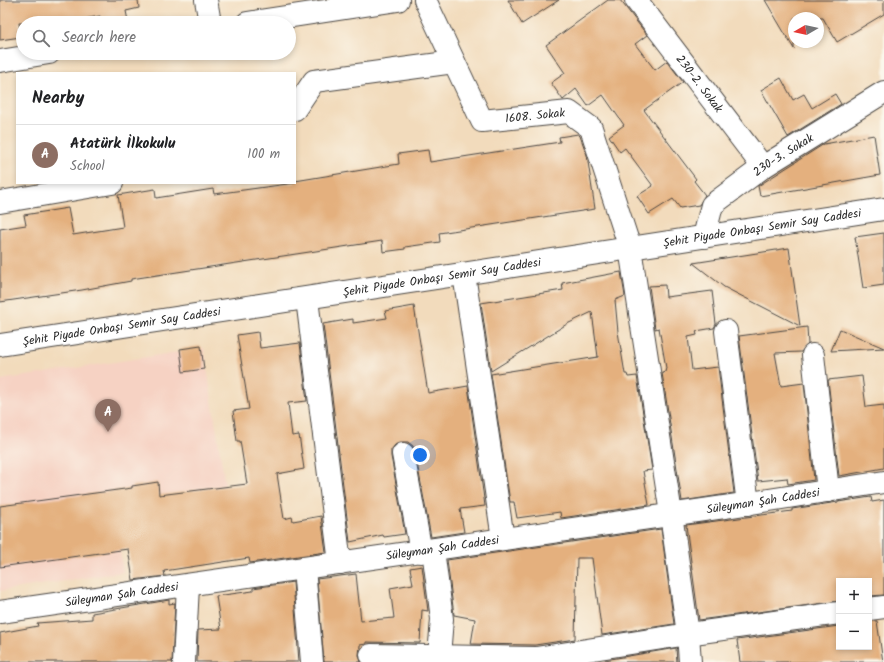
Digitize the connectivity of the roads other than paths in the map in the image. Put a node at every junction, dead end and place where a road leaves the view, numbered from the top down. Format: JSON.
{"nodes":[{"id":1,"x":206,"y":0,"type":"edge"},
{"id":2,"x":398,"y":0,"type":"edge"},
{"id":3,"x":425,"y":0,"type":"edge"},
{"id":4,"x":636,"y":0,"type":"edge"},
{"id":5,"x":209,"y":16,"type":"edge"},
{"id":6,"x":293,"y":16,"type":"edge"},
{"id":7,"x":16,"y":58,"type":"edge"},
{"id":8,"x":0,"y":60,"type":"edge"},
{"id":9,"x":454,"y":62,"type":"junction"},
{"id":10,"x":884,"y":92,"type":"edge"},
{"id":11,"x":296,"y":108,"type":"edge"},
{"id":12,"x":764,"y":167,"type":"junction"},
{"id":13,"x":106,"y":184,"type":"edge"},
{"id":14,"x":0,"y":202,"type":"edge"},
{"id":15,"x":884,"y":209,"type":"edge"},
{"id":16,"x":704,"y":237,"type":"junction"},
{"id":17,"x":630,"y":248,"type":"junction"},
{"id":18,"x":464,"y":274,"type":"junction"},
{"id":19,"x":307,"y":299,"type":"junction"},
{"id":20,"x":726,"y":332,"type":"dead end"},
{"id":21,"x":0,"y":345,"type":"edge"},
{"id":22,"x":813,"y":355,"type":"dead end"},
{"id":23,"x":403,"y":454,"type":"dead end"},
{"id":24,"x":884,"y":482,"type":"edge"},
{"id":25,"x":828,"y":491,"type":"junction"},
{"id":26,"x":748,"y":504,"type":"junction"},
{"id":27,"x":671,"y":514,"type":"junction"},
{"id":28,"x":503,"y":539,"type":"junction"},
{"id":29,"x":427,"y":551,"type":"junction"},
{"id":30,"x":340,"y":563,"type":"junction"},
{"id":31,"x":304,"y":568,"type":"junction"},
{"id":32,"x":188,"y":586,"type":"junction"},
{"id":33,"x":884,"y":607,"type":"edge"},
{"id":34,"x":872,"y":609,"type":"edge"},
{"id":35,"x":0,"y":612,"type":"edge"},
{"id":36,"x":836,"y":613,"type":"edge"},
{"id":37,"x":688,"y":634,"type":"junction"},
{"id":38,"x":371,"y":655,"type":"dead end"},
{"id":39,"x":439,"y":656,"type":"junction"},
{"id":40,"x":184,"y":662,"type":"edge"},
{"id":41,"x":312,"y":662,"type":"edge"},
{"id":42,"x":690,"y":662,"type":"edge"}],
"edges":[{"from":1,"to":5,"type":"street"},
{"from":2,"to":6,"type":"street"},
{"from":3,"to":9,"type":"street","name":"1608. Sokak"},
{"from":4,"to":12,"type":"street","name":"230-2. Sokak"},
{"from":7,"to":8,"type":"street"},
{"from":9,"to":11,"type":"street"},
{"from":9,"to":17,"type":"street","name":"1608. Sokak"},
{"from":10,"to":12,"type":"street","name":"230-3. Sokak"},
{"from":12,"to":16,"type":"street","name":"230-3. Sokak"},
{"from":13,"to":14,"type":"street"},
{"from":15,"to":16,"type":"street","name":"Şehit Piyade Onbaşı Semir Say Caddesi"},
{"from":16,"to":17,"type":"street","name":"Şehit Piyade Onbaşı Semir Say Caddesi"},
{"from":17,"to":18,"type":"street","name":"Şehit Piyade Onbaşı Semir Say Caddesi"},
{"from":17,"to":27,"type":"street"},
{"from":18,"to":19,"type":"street","name":"Şehit Piyade Onbaşı Semir Say Caddesi"},
{"from":18,"to":28,"type":"street"},
{"from":19,"to":21,"type":"street","name":"Şehit Piyade Onbaşı Semir Say Caddesi"},
{"from":19,"to":30,"type":"street"},
{"from":20,"to":26,"type":"street"},
{"from":22,"to":25,"type":"street"},
{"from":23,"to":29,"type":"street"},
{"from":24,"to":25,"type":"street","name":"Süleyman Şah Caddesi"},
{"from":25,"to":26,"type":"street","name":"Süleyman Şah Caddesi"},
{"from":26,"to":27,"type":"street","name":"Süleyman Şah Caddesi"},
{"from":27,"to":28,"type":"street","name":"Süleyman Şah Caddesi"},
{"from":27,"to":37,"type":"street"},
{"from":28,"to":29,"type":"street","name":"Süleyman Şah Caddesi"},
{"from":29,"to":30,"type":"street","name":"Süleyman Şah Caddesi"},
{"from":29,"to":39,"type":"street"},
{"from":30,"to":31,"type":"street","name":"Süleyman Şah Caddesi"},
{"from":31,"to":32,"type":"street","name":"Süleyman Şah Caddesi"},
{"from":31,"to":41,"type":"street"},
{"from":32,"to":35,"type":"street","name":"Süleyman Şah Caddesi"},
{"from":32,"to":40,"type":"street"},
{"from":33,"to":34,"type":"street"},
{"from":36,"to":37,"type":"street"},
{"from":37,"to":39,"type":"street"},
{"from":37,"to":42,"type":"street"},
{"from":38,"to":39,"type":"street"}]}
